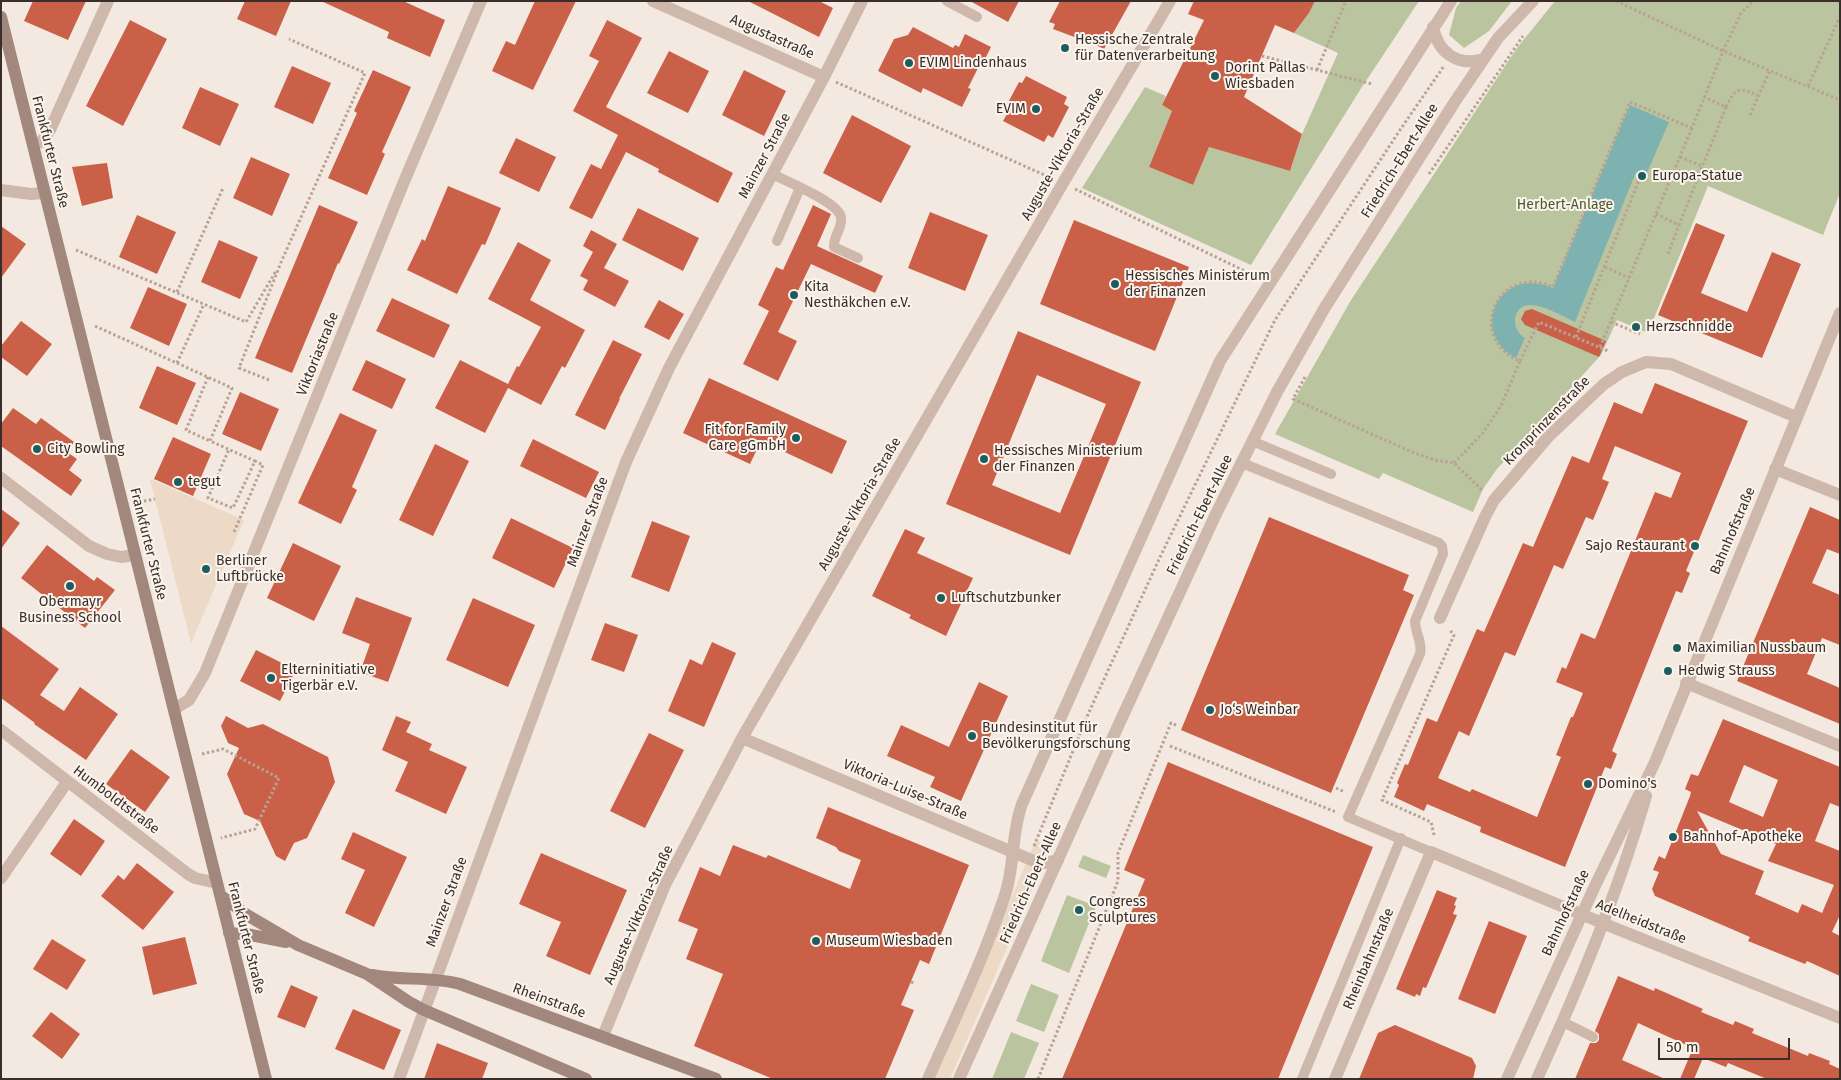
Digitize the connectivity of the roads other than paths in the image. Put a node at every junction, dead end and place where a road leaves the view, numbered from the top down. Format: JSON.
{"nodes":[{"id":1,"x":108,"y":1,"type":"edge"},
{"id":2,"x":481,"y":1,"type":"edge"},
{"id":3,"x":653,"y":1,"type":"edge"},
{"id":4,"x":862,"y":1,"type":"edge"},
{"id":5,"x":947,"y":1,"type":"edge"},
{"id":6,"x":1170,"y":1,"type":"edge"},
{"id":7,"x":1451,"y":1,"type":"edge"},
{"id":8,"x":1522,"y":1,"type":"edge"},
{"id":9,"x":1533,"y":1,"type":"edge"},
{"id":10,"x":977,"y":17,"type":"dead end"},
{"id":11,"x":1,"y":18,"type":"edge"},
{"id":12,"x":1433,"y":28,"type":"junction"},
{"id":13,"x":1498,"y":38,"type":"junction"},
{"id":14,"x":1484,"y":59,"type":"junction"},
{"id":15,"x":824,"y":77,"type":"junction"},
{"id":16,"x":33,"y":145,"type":"junction"},
{"id":17,"x":772,"y":174,"type":"junction"},
{"id":18,"x":800,"y":188,"type":"junction"},
{"id":19,"x":1,"y":190,"type":"edge"},
{"id":20,"x":45,"y":193,"type":"junction"},
{"id":21,"x":777,"y":241,"type":"dead end"},
{"id":22,"x":858,"y":258,"type":"dead end"},
{"id":23,"x":1840,"y":313,"type":"edge"},
{"id":24,"x":1796,"y":417,"type":"junction"},
{"id":25,"x":1252,"y":441,"type":"junction"},
{"id":26,"x":1242,"y":463,"type":"junction"},
{"id":27,"x":1775,"y":469,"type":"junction"},
{"id":28,"x":1331,"y":474,"type":"dead end"},
{"id":29,"x":1,"y":478,"type":"edge"},
{"id":30,"x":1840,"y":495,"type":"edge"},
{"id":31,"x":135,"y":556,"type":"junction"},
{"id":32,"x":1440,"y":618,"type":"dead end"},
{"id":33,"x":1686,"y":683,"type":"junction"},
{"id":34,"x":174,"y":709,"type":"junction"},
{"id":35,"x":1,"y":730,"type":"edge"},
{"id":36,"x":742,"y":738,"type":"junction"},
{"id":37,"x":1840,"y":746,"type":"edge"},
{"id":38,"x":1655,"y":762,"type":"junction"},
{"id":39,"x":67,"y":782,"type":"junction"},
{"id":40,"x":1401,"y":838,"type":"junction"},
{"id":41,"x":1012,"y":851,"type":"junction"},
{"id":42,"x":1431,"y":852,"type":"junction"},
{"id":43,"x":1058,"y":860,"type":"junction"},
{"id":44,"x":1,"y":878,"type":"edge"},
{"id":45,"x":218,"y":889,"type":"junction"},
{"id":46,"x":1582,"y":914,"type":"junction"},
{"id":47,"x":1604,"y":923,"type":"junction"},
{"id":48,"x":229,"y":933,"type":"junction"},
{"id":49,"x":298,"y":945,"type":"junction"},
{"id":50,"x":368,"y":974,"type":"junction"},
{"id":51,"x":435,"y":979,"type":"junction"},
{"id":52,"x":424,"y":1010,"type":"junction"},
{"id":53,"x":1840,"y":1018,"type":"edge"},
{"id":54,"x":1563,"y":1022,"type":"junction"},
{"id":55,"x":603,"y":1036,"type":"junction"},
{"id":56,"x":1593,"y":1037,"type":"dead end"},
{"id":57,"x":678,"y":1064,"type":"junction"},
{"id":58,"x":266,"y":1079,"type":"edge"},
{"id":59,"x":399,"y":1079,"type":"edge"},
{"id":60,"x":586,"y":1079,"type":"edge"},
{"id":61,"x":686,"y":1079,"type":"edge"},
{"id":62,"x":716,"y":1079,"type":"edge"},
{"id":63,"x":928,"y":1079,"type":"edge"},
{"id":64,"x":959,"y":1079,"type":"edge"},
{"id":65,"x":1302,"y":1079,"type":"edge"},
{"id":66,"x":1335,"y":1079,"type":"edge"},
{"id":67,"x":1507,"y":1079,"type":"edge"},
{"id":68,"x":1537,"y":1079,"type":"edge"}],
"edges":[{"from":1,"to":16,"type":"street"},
{"from":2,"to":34,"type":"street","name":"Viktoriastraße"},
{"from":3,"to":15,"type":"street","name":"Augustastraße"},
{"from":4,"to":15,"type":"street","name":"Mainzer Straße"},
{"from":5,"to":10,"type":"lane"},
{"from":6,"to":36,"type":"street","name":"Auguste-Viktoria-Straße"},
{"from":7,"to":12,"type":"street","name":"Friedrich-Ebert-Allee"},
{"from":8,"to":13,"type":"street"},
{"from":9,"to":13,"type":"street","name":"Friedrich-Ebert-Allee"},
{"from":11,"to":16,"type":"main road","name":"Frankfurter Straße"},
{"from":12,"to":14,"type":"street"},
{"from":12,"to":41,"type":"street","name":"Friedrich-Ebert-Allee"},
{"from":13,"to":14,"type":"street","name":"Friedrich-Ebert-Allee"},
{"from":14,"to":25,"type":"street","name":"Friedrich-Ebert-Allee"},
{"from":15,"to":17,"type":"street","name":"Mainzer Straße"},
{"from":16,"to":20,"type":"main road","name":"Frankfurter Straße"},
{"from":17,"to":18,"type":"lane"},
{"from":17,"to":51,"type":"street","name":"Mainzer Straße"},
{"from":18,"to":21,"type":"lane"},
{"from":18,"to":22,"type":"lane"},
{"from":19,"to":20,"type":"street"},
{"from":20,"to":31,"type":"main road","name":"Frankfurter Straße"},
{"from":23,"to":24,"type":"street","name":"Bahnhofstraße"},
{"from":24,"to":27,"type":"street","name":"Bahnhofstraße"},
{"from":24,"to":32,"type":"street","name":"Kronprinzenstraße"},
{"from":25,"to":26,"type":"street","name":"Friedrich-Ebert-Allee"},
{"from":25,"to":28,"type":"lane"},
{"from":26,"to":40,"type":"lane"},
{"from":26,"to":43,"type":"street","name":"Friedrich-Ebert-Allee"},
{"from":27,"to":30,"type":"street"},
{"from":27,"to":33,"type":"street","name":"Bahnhofstraße"},
{"from":29,"to":31,"type":"street"},
{"from":31,"to":34,"type":"main road","name":"Frankfurter Straße"},
{"from":33,"to":37,"type":"street"},
{"from":33,"to":38,"type":"street","name":"Bahnhofstraße"},
{"from":34,"to":45,"type":"main road","name":"Frankfurter Straße"},
{"from":35,"to":39,"type":"street","name":"Humboldtstraße"},
{"from":36,"to":41,"type":"street","name":"Viktoria-Luise-Straße"},
{"from":36,"to":55,"type":"street","name":"Auguste-Viktoria-Straße"},
{"from":38,"to":46,"type":"street","name":"Bahnhofstraße"},
{"from":38,"to":47,"type":"street","name":"Bahnhofstraße"},
{"from":39,"to":44,"type":"street"},
{"from":39,"to":45,"type":"street","name":"Humboldtstraße"},
{"from":40,"to":42,"type":"lane"},
{"from":40,"to":65,"type":"lane"},
{"from":41,"to":43,"type":"street","name":"Viktoria-Luise-Straße"},
{"from":41,"to":63,"type":"street","name":"Friedrich-Ebert-Allee"},
{"from":42,"to":46,"type":"street","name":"Adelheidstraße"},
{"from":42,"to":66,"type":"street","name":"Rheinbahnstraße"},
{"from":43,"to":64,"type":"street","name":"Friedrich-Ebert-Allee"},
{"from":45,"to":48,"type":"main road","name":"Frankfurter Straße"},
{"from":45,"to":49,"type":"main road"},
{"from":46,"to":47,"type":"street","name":"Adelheidstraße"},
{"from":46,"to":67,"type":"street","name":"Bahnhofstraße"},
{"from":47,"to":53,"type":"street","name":"Adelheidstraße"},
{"from":47,"to":54,"type":"street","name":"Bahnhofstraße"},
{"from":48,"to":49,"type":"main road"},
{"from":48,"to":58,"type":"main road","name":"Frankfurter Straße"},
{"from":49,"to":50,"type":"main road","name":"Rheinstraße"},
{"from":50,"to":51,"type":"main road","name":"Rheinstraße"},
{"from":50,"to":52,"type":"main road","name":"Rheinstraße"},
{"from":51,"to":52,"type":"street","name":"Mainzer Straße"},
{"from":51,"to":55,"type":"main road","name":"Rheinstraße"},
{"from":52,"to":59,"type":"street","name":"Mainzer Straße"},
{"from":52,"to":60,"type":"main road","name":"Rheinstraße"},
{"from":54,"to":56,"type":"lane"},
{"from":54,"to":68,"type":"street","name":"Bahnhofstraße"},
{"from":55,"to":57,"type":"main road","name":"Rheinstraße"},
{"from":57,"to":61,"type":"main road"},
{"from":57,"to":62,"type":"main road","name":"Rheinstraße"}]}
